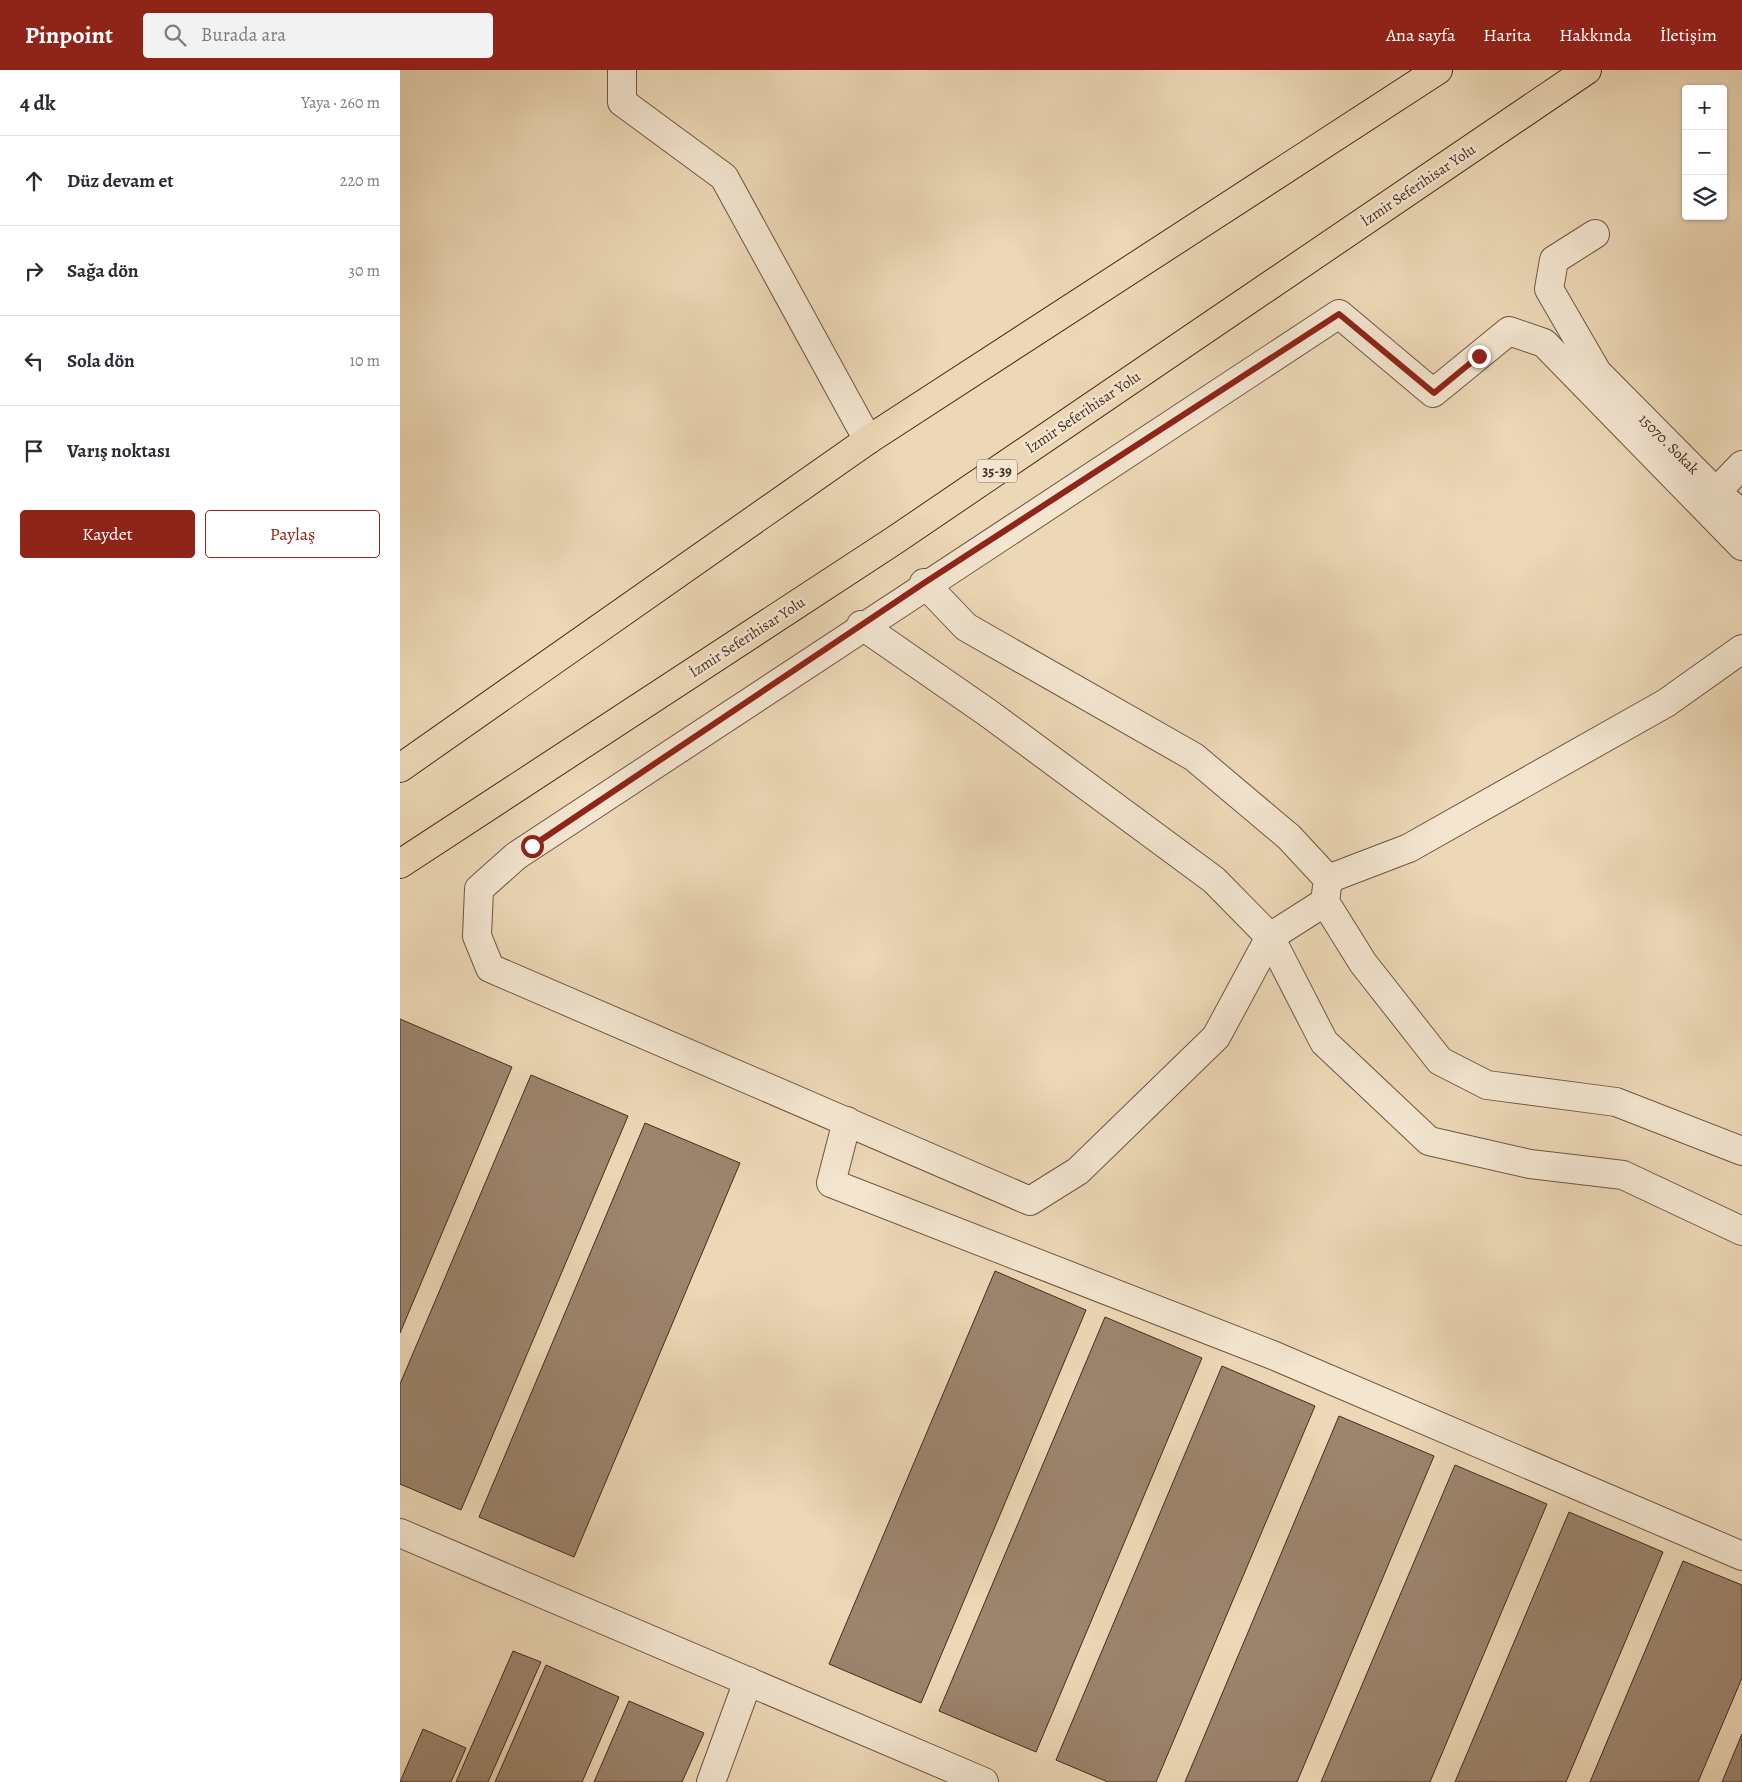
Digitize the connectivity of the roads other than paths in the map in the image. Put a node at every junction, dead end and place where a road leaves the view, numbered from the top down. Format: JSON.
{"nodes":[{"id":1,"x":622,"y":70,"type":"edge"},
{"id":2,"x":1438,"y":70,"type":"edge"},
{"id":3,"x":1587,"y":70,"type":"edge"},
{"id":4,"x":1595,"y":234,"type":"dead end"},
{"id":5,"x":868,"y":440,"type":"junction"},
{"id":6,"x":1742,"y":465,"type":"edge"},
{"id":7,"x":1716,"y":492,"type":"junction"},
{"id":8,"x":1742,"y":514,"type":"edge"},
{"id":9,"x":1742,"y":546,"type":"edge"},
{"id":10,"x":924,"y":583,"type":"junction"},
{"id":11,"x":861,"y":625,"type":"junction"},
{"id":12,"x":1742,"y":649,"type":"edge"},
{"id":13,"x":400,"y":768,"type":"edge"},
{"id":14,"x":400,"y":864,"type":"edge"},
{"id":15,"x":1327,"y":891,"type":"junction"},
{"id":16,"x":1270,"y":938,"type":"junction"},
{"id":17,"x":847,"y":1121,"type":"junction"},
{"id":18,"x":1742,"y":1151,"type":"edge"},
{"id":19,"x":1742,"y":1231,"type":"edge"},
{"id":20,"x":400,"y":1533,"type":"edge"},
{"id":21,"x":1742,"y":1556,"type":"edge"},
{"id":22,"x":748,"y":1681,"type":"junction"},
{"id":23,"x":711,"y":1782,"type":"edge"},
{"id":24,"x":984,"y":1782,"type":"edge"}],
"edges":[{"from":1,"to":5,"type":"street"},
{"from":2,"to":5,"type":"main road"},
{"from":3,"to":14,"type":"main road","name":"İzmir Seferihisar Yolu","number":"35-39"},
{"from":4,"to":7,"type":"street","name":"15070. Sokak"},
{"from":5,"to":13,"type":"main road"},
{"from":6,"to":7,"type":"street"},
{"from":7,"to":8,"type":"street","name":"15070. Sokak"},
{"from":9,"to":10,"type":"street"},
{"from":10,"to":11,"type":"street"},
{"from":10,"to":15,"type":"street"},
{"from":11,"to":16,"type":"street"},
{"from":11,"to":17,"type":"street"},
{"from":12,"to":15,"type":"street"},
{"from":15,"to":16,"type":"street"},
{"from":15,"to":18,"type":"street"},
{"from":16,"to":17,"type":"street"},
{"from":16,"to":19,"type":"street"},
{"from":17,"to":21,"type":"street"},
{"from":20,"to":22,"type":"street"},
{"from":22,"to":23,"type":"street"},
{"from":22,"to":24,"type":"street"}]}
